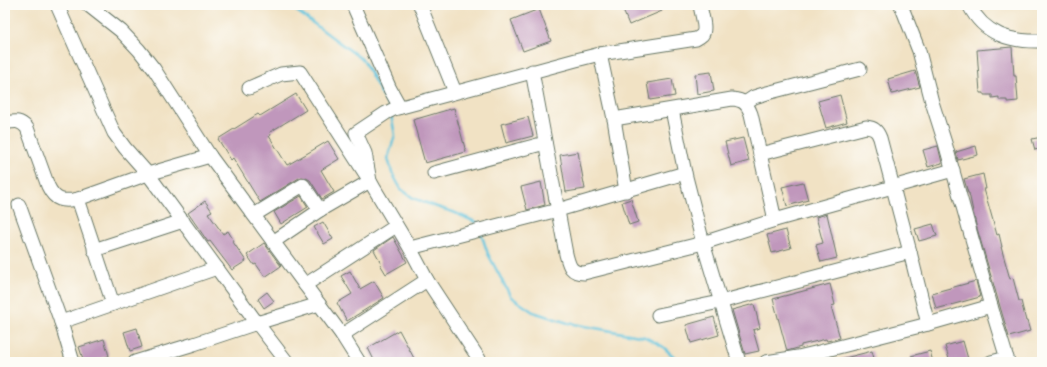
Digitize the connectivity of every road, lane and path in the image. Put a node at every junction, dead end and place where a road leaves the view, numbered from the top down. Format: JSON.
{"nodes":[{"id":1,"x":58,"y":5,"type":"edge"},
{"id":2,"x":88,"y":5,"type":"edge"},
{"id":3,"x":353,"y":5,"type":"edge"},
{"id":4,"x":420,"y":5,"type":"edge"},
{"id":5,"x":700,"y":5,"type":"edge"},
{"id":6,"x":901,"y":5,"type":"edge"},
{"id":7,"x":970,"y":5,"type":"edge"},
{"id":8,"x":1042,"y":42,"type":"edge"},
{"id":9,"x":600,"y":54,"type":"junction"},
{"id":10,"x":860,"y":69,"type":"dead end"},
{"id":11,"x":532,"y":71,"type":"junction"},
{"id":12,"x":249,"y":88,"type":"dead end"},
{"id":13,"x":455,"y":92,"type":"junction"},
{"id":14,"x":745,"y":103,"type":"junction"},
{"id":15,"x":393,"y":110,"type":"junction"},
{"id":16,"x":672,"y":110,"type":"junction"},
{"id":17,"x":614,"y":119,"type":"junction"},
{"id":18,"x":5,"y":123,"type":"edge"},
{"id":19,"x":545,"y":142,"type":"junction"},
{"id":20,"x":760,"y":154,"type":"junction"},
{"id":21,"x":210,"y":156,"type":"junction"},
{"id":22,"x":953,"y":170,"type":"junction"},
{"id":23,"x":434,"y":173,"type":"dead end"},
{"id":24,"x":685,"y":173,"type":"junction"},
{"id":25,"x":148,"y":174,"type":"junction"},
{"id":26,"x":370,"y":181,"type":"junction"},
{"id":27,"x":894,"y":187,"type":"junction"},
{"id":28,"x":626,"y":191,"type":"junction"},
{"id":29,"x":78,"y":199,"type":"junction"},
{"id":30,"x":20,"y":205,"type":"dead end"},
{"id":31,"x":320,"y":210,"type":"junction"},
{"id":32,"x":558,"y":210,"type":"junction"},
{"id":33,"x":254,"y":215,"type":"junction"},
{"id":34,"x":775,"y":220,"type":"junction"},
{"id":35,"x":183,"y":222,"type":"junction"},
{"id":36,"x":396,"y":226,"type":"junction"},
{"id":37,"x":273,"y":242,"type":"junction"},
{"id":38,"x":703,"y":243,"type":"junction"},
{"id":39,"x":410,"y":248,"type":"junction"},
{"id":40,"x":94,"y":250,"type":"junction"},
{"id":41,"x":910,"y":252,"type":"junction"},
{"id":42,"x":217,"y":268,"type":"junction"},
{"id":43,"x":427,"y":280,"type":"junction"},
{"id":44,"x":305,"y":285,"type":"junction"},
{"id":45,"x":720,"y":302,"type":"junction"},
{"id":46,"x":112,"y":304,"type":"junction"},
{"id":47,"x":318,"y":304,"type":"junction"},
{"id":48,"x":991,"y":306,"type":"junction"},
{"id":49,"x":658,"y":315,"type":"dead end"},
{"id":50,"x":61,"y":322,"type":"junction"},
{"id":51,"x":257,"y":323,"type":"junction"},
{"id":52,"x":928,"y":324,"type":"junction"},
{"id":53,"x":342,"y":335,"type":"junction"},
{"id":54,"x":156,"y":359,"type":"edge"},
{"id":55,"x":1008,"y":360,"type":"edge"},
{"id":56,"x":73,"y":362,"type":"edge"},
{"id":57,"x":135,"y":362,"type":"edge"},
{"id":58,"x":287,"y":362,"type":"edge"},
{"id":59,"x":359,"y":362,"type":"edge"},
{"id":60,"x":481,"y":362,"type":"edge"},
{"id":61,"x":739,"y":362,"type":"edge"},
{"id":62,"x":766,"y":362,"type":"edge"},
{"id":63,"x":991,"y":362,"type":"edge"}],
"edges":[{"from":1,"to":25,"type":"street"},
{"from":2,"to":21,"type":"street"},
{"from":3,"to":15,"type":"street"},
{"from":4,"to":13,"type":"street"},
{"from":5,"to":9,"type":"street"},
{"from":6,"to":22,"type":"street"},
{"from":7,"to":8,"type":"street"},
{"from":9,"to":11,"type":"street"},
{"from":9,"to":17,"type":"street"},
{"from":10,"to":14,"type":"street"},
{"from":11,"to":13,"type":"street"},
{"from":11,"to":19,"type":"street"},
{"from":12,"to":26,"type":"street"},
{"from":13,"to":15,"type":"street"},
{"from":14,"to":16,"type":"street"},
{"from":14,"to":20,"type":"street"},
{"from":15,"to":26,"type":"street"},
{"from":16,"to":17,"type":"street"},
{"from":16,"to":24,"type":"street"},
{"from":17,"to":28,"type":"street"},
{"from":18,"to":29,"type":"street"},
{"from":19,"to":23,"type":"street"},
{"from":19,"to":32,"type":"street"},
{"from":20,"to":27,"type":"street"},
{"from":20,"to":34,"type":"street"},
{"from":21,"to":25,"type":"street"},
{"from":21,"to":33,"type":"street"},
{"from":22,"to":27,"type":"street"},
{"from":22,"to":48,"type":"street"},
{"from":24,"to":28,"type":"street"},
{"from":24,"to":38,"type":"street"},
{"from":25,"to":29,"type":"street"},
{"from":25,"to":35,"type":"street"},
{"from":26,"to":31,"type":"street"},
{"from":26,"to":36,"type":"street"},
{"from":27,"to":34,"type":"street"},
{"from":27,"to":41,"type":"street"},
{"from":28,"to":32,"type":"street"},
{"from":29,"to":40,"type":"street"},
{"from":30,"to":50,"type":"street"},
{"from":31,"to":33,"type":"street"},
{"from":31,"to":37,"type":"street"},
{"from":32,"to":38,"type":"street"},
{"from":32,"to":39,"type":"street"},
{"from":33,"to":37,"type":"street"},
{"from":34,"to":38,"type":"street"},
{"from":35,"to":40,"type":"street"},
{"from":35,"to":42,"type":"street"},
{"from":36,"to":39,"type":"street"},
{"from":36,"to":44,"type":"street"},
{"from":37,"to":44,"type":"street"},
{"from":38,"to":45,"type":"street"},
{"from":39,"to":43,"type":"street"},
{"from":40,"to":46,"type":"street"},
{"from":41,"to":45,"type":"street"},
{"from":41,"to":52,"type":"street"},
{"from":42,"to":46,"type":"street"},
{"from":42,"to":51,"type":"street"},
{"from":43,"to":53,"type":"street"},
{"from":43,"to":60,"type":"street"},
{"from":44,"to":47,"type":"street"},
{"from":45,"to":49,"type":"street"},
{"from":45,"to":61,"type":"street"},
{"from":46,"to":50,"type":"street"},
{"from":47,"to":51,"type":"street"},
{"from":47,"to":53,"type":"street"},
{"from":48,"to":52,"type":"street"},
{"from":48,"to":55,"type":"street"},
{"from":50,"to":56,"type":"street"},
{"from":51,"to":54,"type":"street"},
{"from":51,"to":58,"type":"street"},
{"from":52,"to":62,"type":"street"},
{"from":53,"to":59,"type":"street"},
{"from":54,"to":57,"type":"street"},
{"from":55,"to":63,"type":"street"}]}
